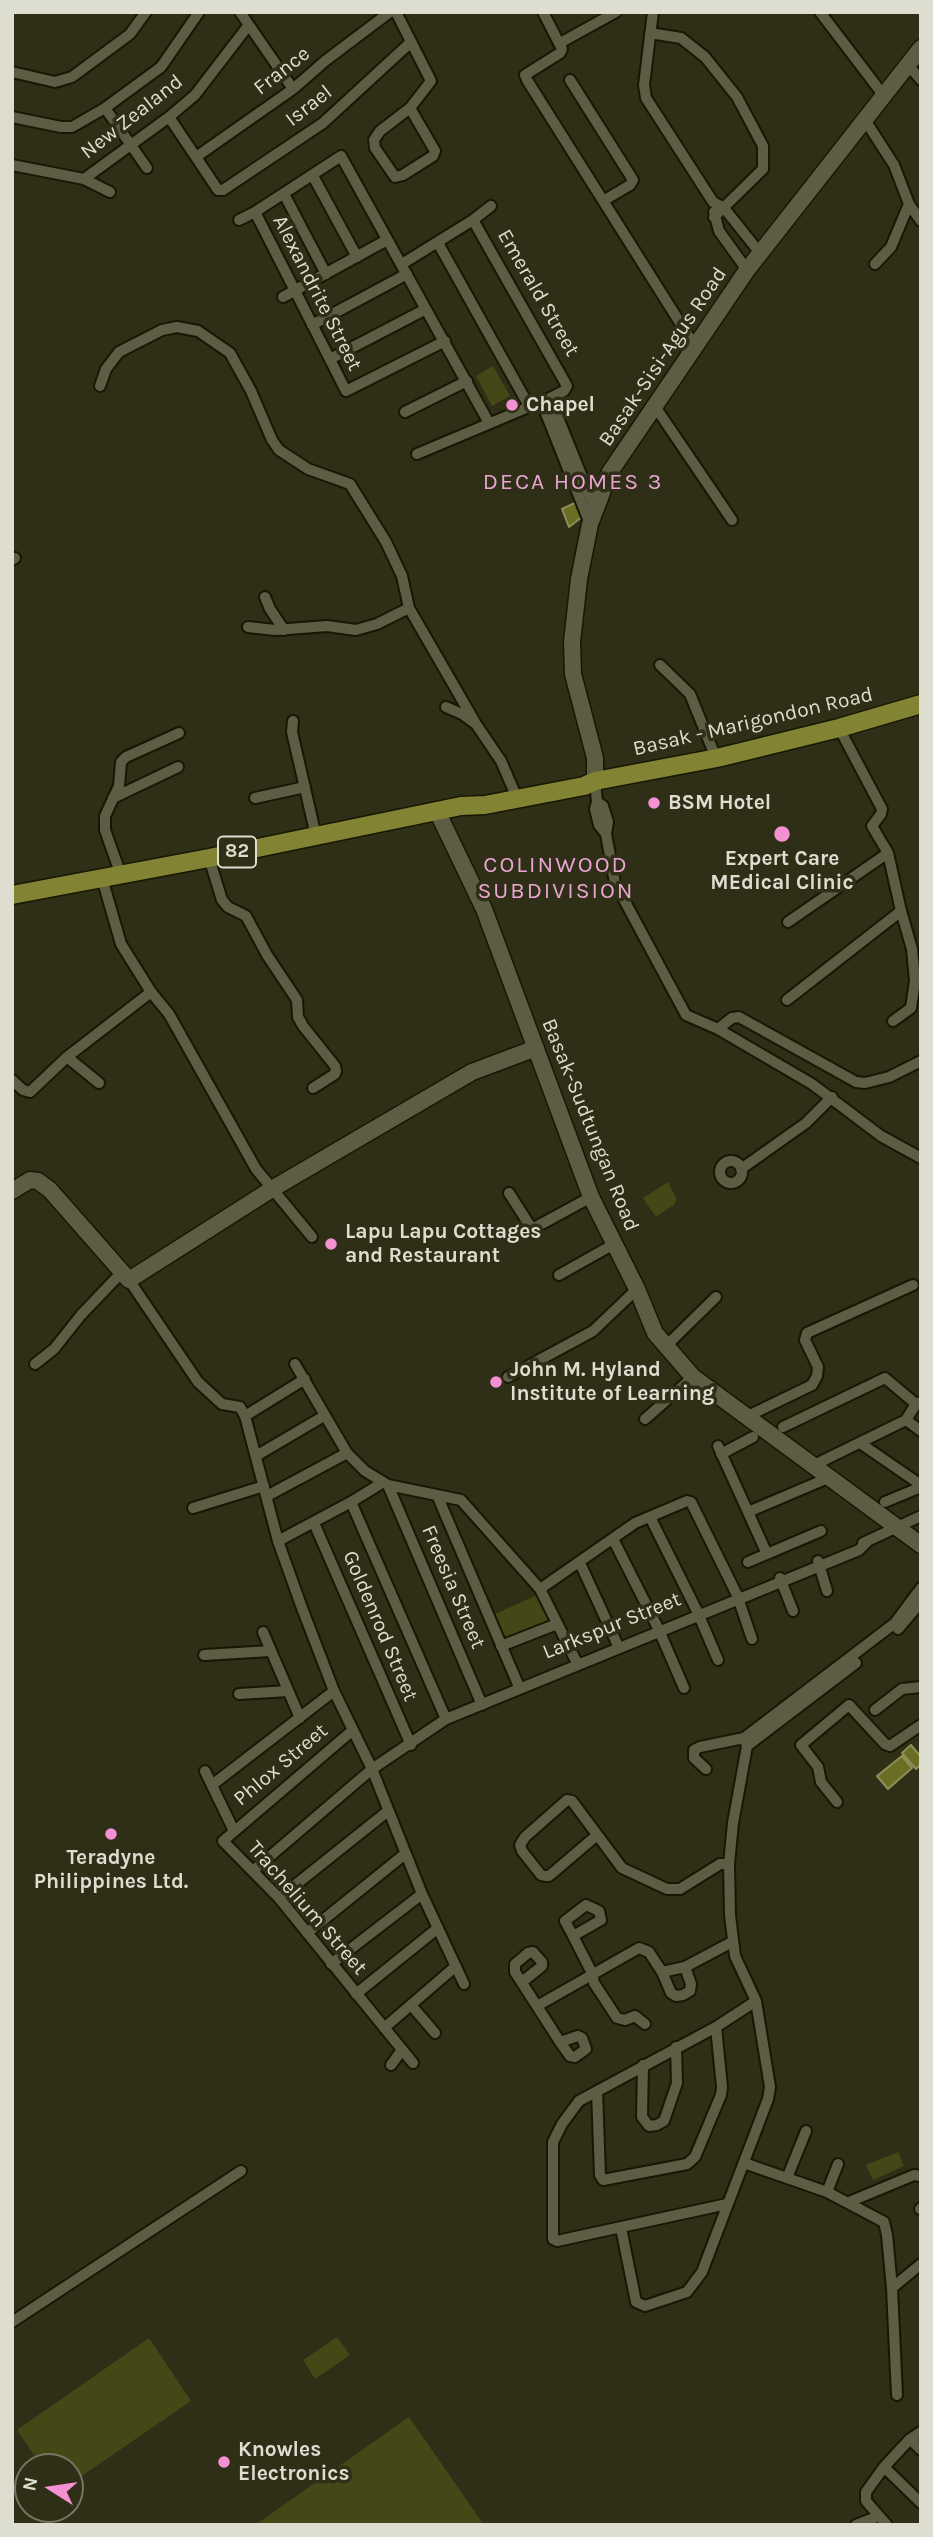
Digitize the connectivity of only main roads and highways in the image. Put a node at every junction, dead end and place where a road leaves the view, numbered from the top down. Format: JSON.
{"nodes":[{"id":1,"x":921,"y":704,"type":"edge"},
{"id":2,"x":595,"y":781,"type":"junction"},
{"id":3,"x":461,"y":806,"type":"junction"},
{"id":4,"x":12,"y":895,"type":"edge"}],
"edges":[{"from":1,"to":2,"type":"main road","name":"Basak - Marigondon Road","number":"82"},
{"from":2,"to":3,"type":"main road","name":"Basak - Marigondon Road","number":"82"},
{"from":2,"to":3,"type":"main road","name":"Basak - Marigondon Road","number":"82"},
{"from":3,"to":4,"type":"main road","name":"Basak - Marigondon Road","number":"82"}]}
